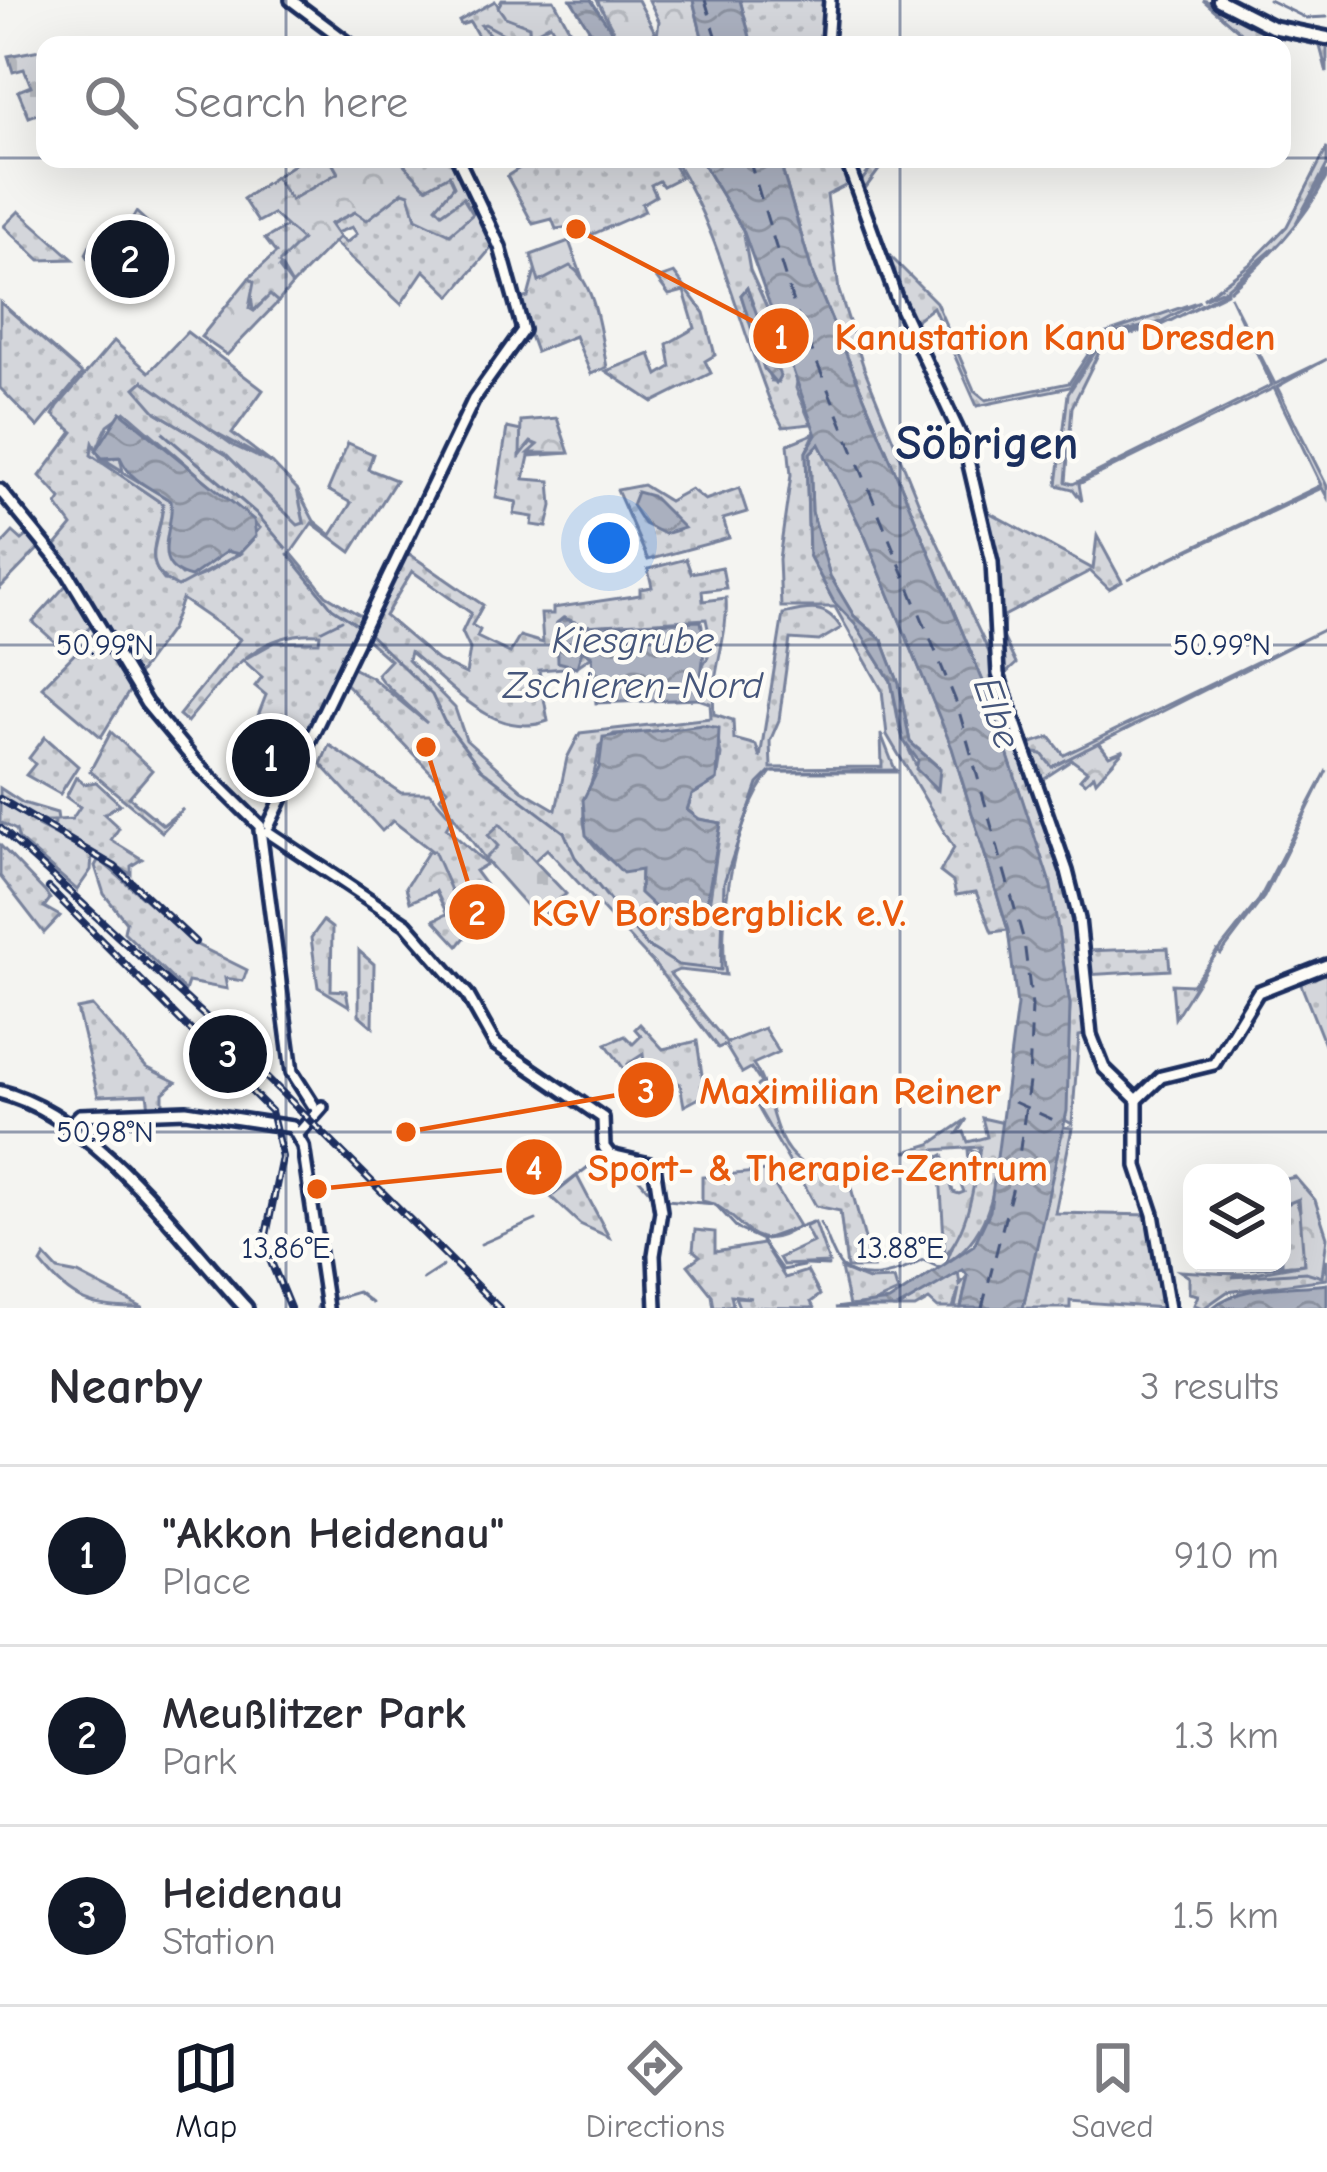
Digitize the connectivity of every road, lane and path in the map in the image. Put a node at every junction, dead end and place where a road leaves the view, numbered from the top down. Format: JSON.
{"nodes":[{"id":1,"x":291,"y":0,"type":"edge"},
{"id":2,"x":830,"y":0,"type":"edge"},
{"id":3,"x":1219,"y":0,"type":"edge"},
{"id":4,"x":339,"y":36,"type":"edge"},
{"id":5,"x":828,"y":36,"type":"edge"},
{"id":6,"x":1327,"y":38,"type":"edge"},
{"id":7,"x":462,"y":168,"type":"edge"},
{"id":8,"x":849,"y":168,"type":"edge"},
{"id":9,"x":0,"y":490,"type":"edge"},
{"id":10,"x":265,"y":828,"type":"junction"},
{"id":11,"x":1327,"y":965,"type":"edge"},
{"id":12,"x":1,"y":1093,"type":"edge"},
{"id":13,"x":1137,"y":1100,"type":"junction"},
{"id":14,"x":75,"y":1123,"type":"junction"},
{"id":15,"x":297,"y":1128,"type":"junction"},
{"id":16,"x":326,"y":1302,"type":"edge"},
{"id":17,"x":243,"y":1308,"type":"edge"},
{"id":18,"x":656,"y":1308,"type":"edge"},
{"id":19,"x":1169,"y":1308,"type":"edge"}],
"edges":[{"from":1,"to":4,"type":"street"},
{"from":2,"to":5,"type":"street"},
{"from":3,"to":6,"type":"main road"},
{"from":7,"to":10,"type":"street"},
{"from":8,"to":13,"type":"street"},
{"from":9,"to":10,"type":"street"},
{"from":10,"to":15,"type":"street"},
{"from":10,"to":18,"type":"street"},
{"from":11,"to":13,"type":"street"},
{"from":12,"to":14,"type":"main road"},
{"from":13,"to":19,"type":"street"},
{"from":14,"to":15,"type":"street"},
{"from":14,"to":17,"type":"main road"},
{"from":14,"to":17,"type":"main road"},
{"from":15,"to":16,"type":"street"}]}
